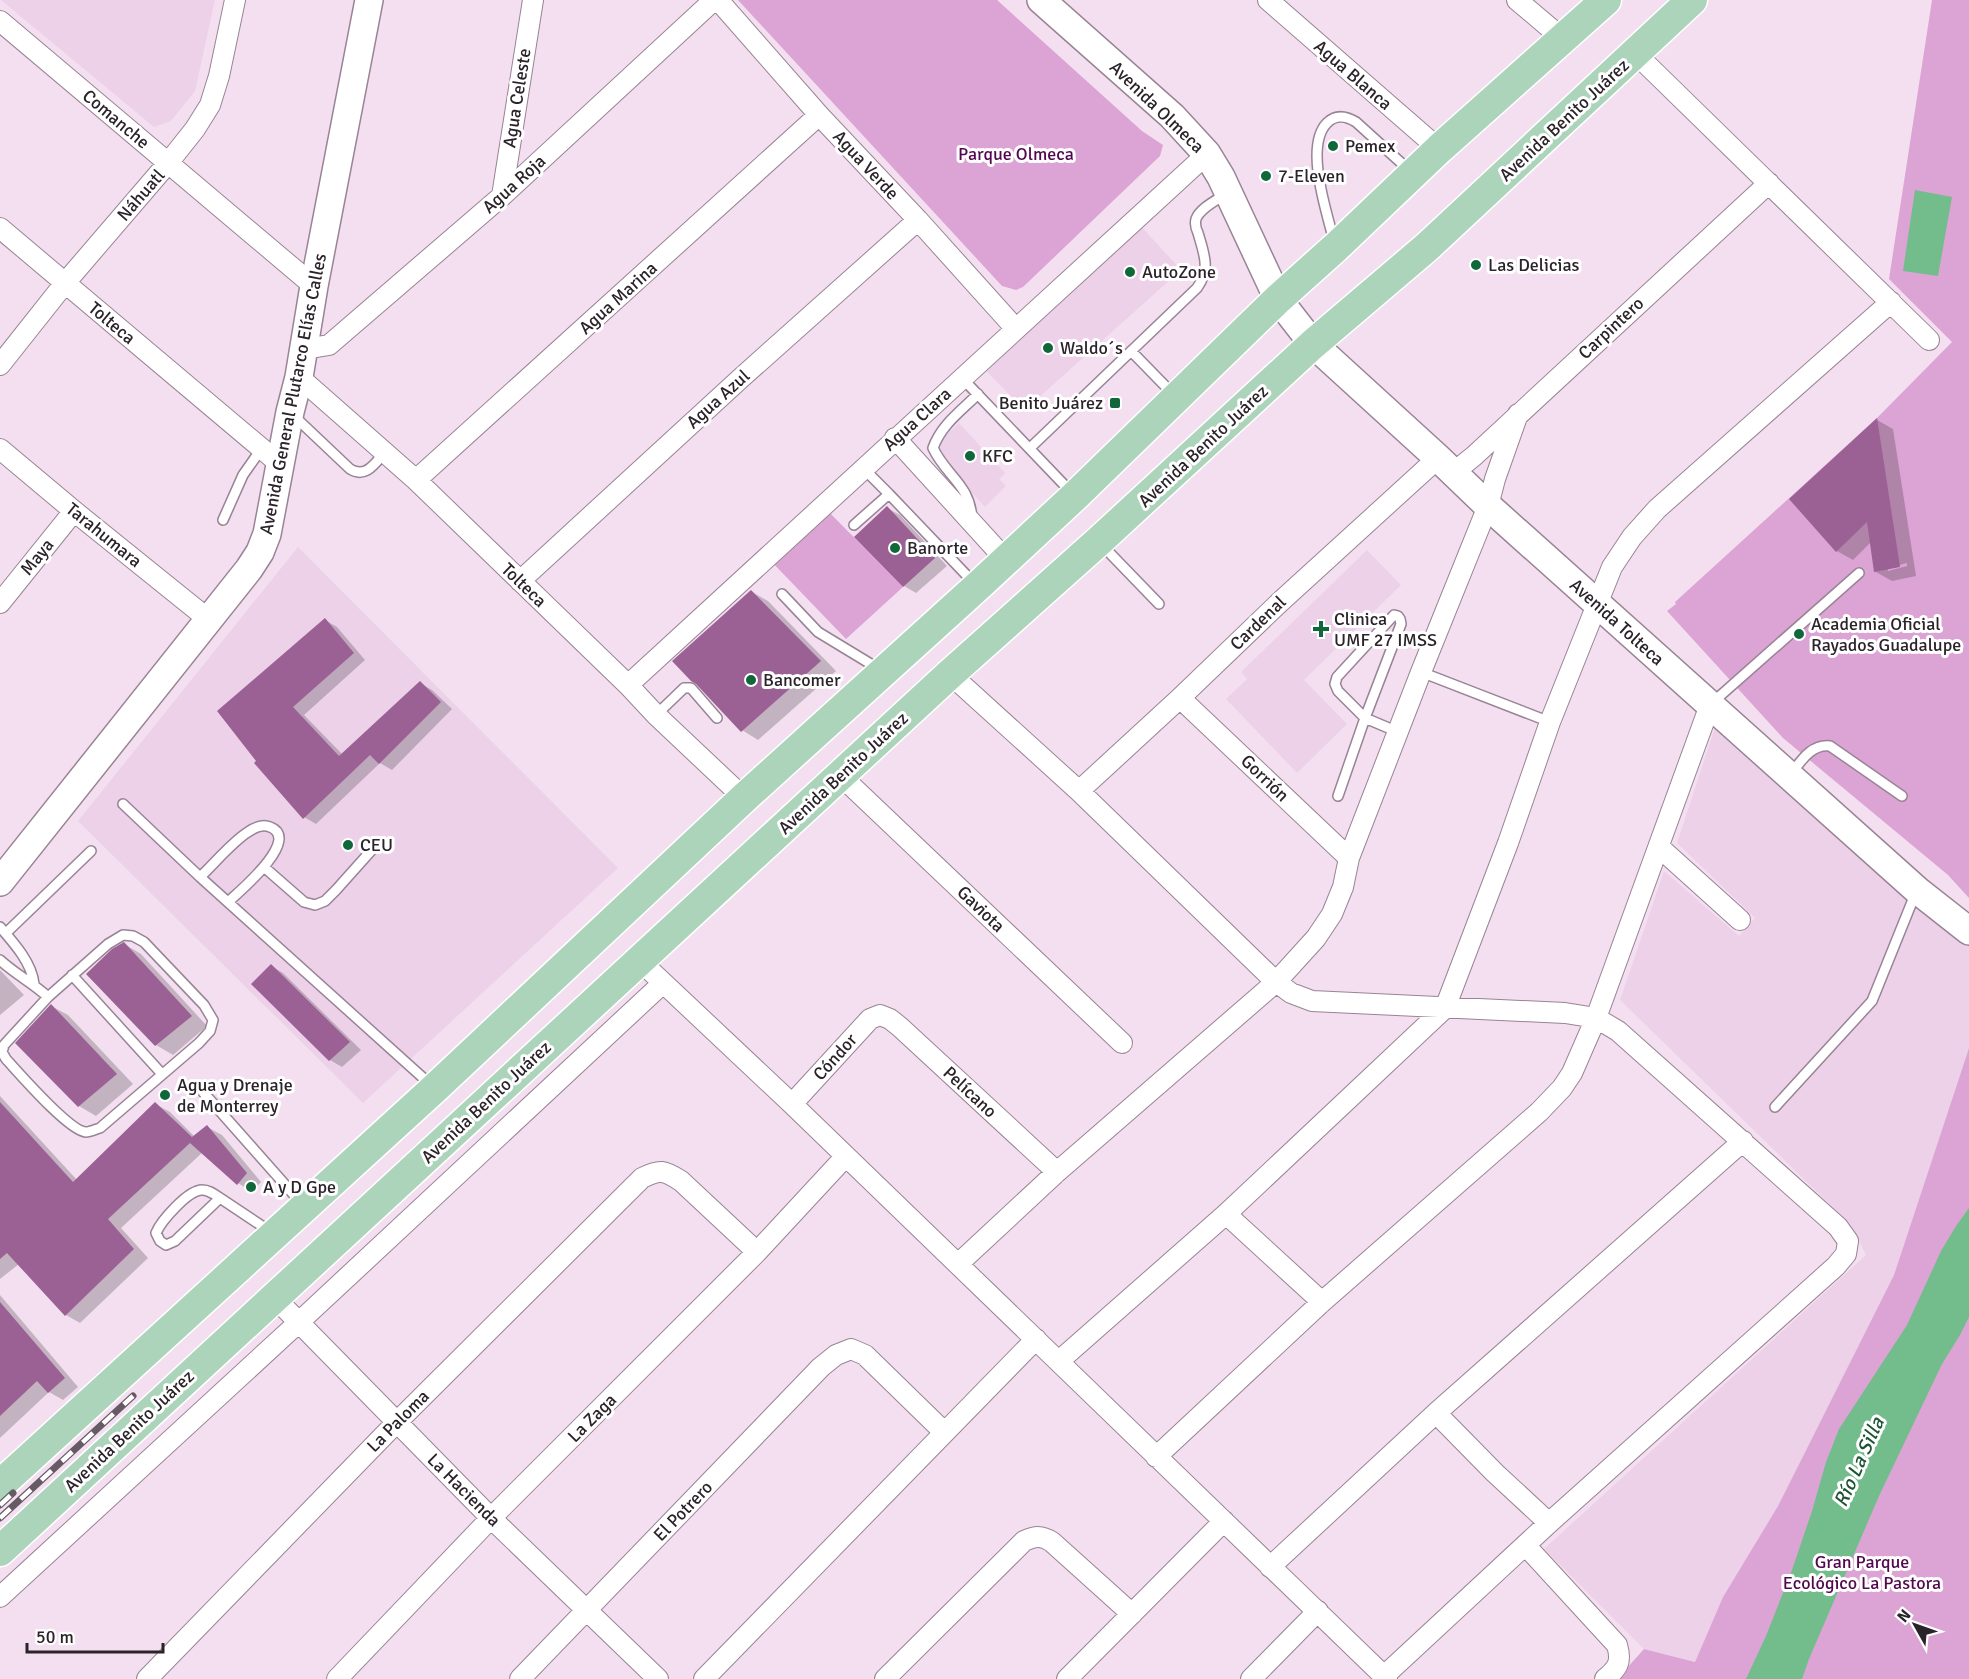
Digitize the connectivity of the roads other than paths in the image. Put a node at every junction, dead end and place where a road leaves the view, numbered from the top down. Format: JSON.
{"nodes":[{"id":1,"x":235,"y":0,"type":"edge"},
{"id":2,"x":369,"y":0,"type":"edge"},
{"id":3,"x":532,"y":0,"type":"edge"},
{"id":4,"x":716,"y":0,"type":"edge"},
{"id":5,"x":1041,"y":0,"type":"edge"},
{"id":6,"x":1268,"y":0,"type":"edge"},
{"id":7,"x":1606,"y":0,"type":"edge"},
{"id":8,"x":1692,"y":0,"type":"edge"},
{"id":9,"x":1522,"y":1,"type":"edge"},
{"id":10,"x":0,"y":21,"type":"edge"},
{"id":11,"x":1563,"y":39,"type":"junction"},
{"id":12,"x":1636,"y":54,"type":"junction"},
{"id":13,"x":819,"y":116,"type":"junction"},
{"id":14,"x":1439,"y":149,"type":"junction"},
{"id":15,"x":1207,"y":154,"type":"junction"},
{"id":16,"x":168,"y":163,"type":"junction"},
{"id":17,"x":1413,"y":173,"type":"junction"},
{"id":18,"x":1769,"y":183,"type":"junction"},
{"id":19,"x":1228,"y":192,"type":"junction"},
{"id":20,"x":502,"y":196,"type":"junction"},
{"id":21,"x":918,"y":220,"type":"junction"},
{"id":22,"x":0,"y":228,"type":"edge"},
{"id":23,"x":1336,"y":247,"type":"junction"},
{"id":24,"x":65,"y":283,"type":"junction"},
{"id":25,"x":314,"y":285,"type":"junction"},
{"id":26,"x":1278,"y":299,"type":"junction"},
{"id":27,"x":1891,"y":302,"type":"junction"},
{"id":28,"x":1016,"y":329,"type":"junction"},
{"id":29,"x":1929,"y":340,"type":"dead end"},
{"id":30,"x":1313,"y":344,"type":"junction"},
{"id":31,"x":304,"y":345,"type":"junction"},
{"id":32,"x":1131,"y":351,"type":"junction"},
{"id":33,"x":0,"y":365,"type":"edge"},
{"id":34,"x":299,"y":377,"type":"junction"},
{"id":35,"x":962,"y":378,"type":"junction"},
{"id":36,"x":978,"y":394,"type":"junction"},
{"id":37,"x":1176,"y":397,"type":"junction"},
{"id":38,"x":290,"y":412,"type":"junction"},
{"id":39,"x":1518,"y":414,"type":"junction"},
{"id":40,"x":895,"y":438,"type":"junction"},
{"id":41,"x":1030,"y":448,"type":"junction"},
{"id":42,"x":0,"y":449,"type":"edge"},
{"id":43,"x":385,"y":452,"type":"junction"},
{"id":44,"x":271,"y":456,"type":"junction"},
{"id":45,"x":1446,"y":465,"type":"junction"},
{"id":46,"x":863,"y":468,"type":"junction"},
{"id":47,"x":417,"y":480,"type":"junction"},
{"id":48,"x":889,"y":494,"type":"junction"},
{"id":49,"x":1075,"y":496,"type":"junction"},
{"id":50,"x":1488,"y":506,"type":"junction"},
{"id":51,"x":74,"y":511,"type":"junction"},
{"id":52,"x":223,"y":519,"type":"dead end"},
{"id":53,"x":973,"y":523,"type":"junction"},
{"id":54,"x":854,"y":525,"type":"dead end"},
{"id":55,"x":1099,"y":541,"type":"junction"},
{"id":56,"x":1006,"y":560,"type":"junction"},
{"id":57,"x":1859,"y":573,"type":"dead end"},
{"id":58,"x":520,"y":581,"type":"junction"},
{"id":59,"x":978,"y":586,"type":"junction"},
{"id":60,"x":782,"y":594,"type":"dead end"},
{"id":61,"x":0,"y":603,"type":"edge"},
{"id":62,"x":1159,"y":604,"type":"dead end"},
{"id":63,"x":1596,"y":604,"type":"junction"},
{"id":64,"x":208,"y":619,"type":"junction"},
{"id":65,"x":884,"y":672,"type":"junction"},
{"id":66,"x":1421,"y":672,"type":"junction"},
{"id":67,"x":950,"y":674,"type":"junction"},
{"id":68,"x":628,"y":685,"type":"junction"},
{"id":69,"x":1180,"y":698,"type":"junction"},
{"id":70,"x":1710,"y":705,"type":"junction"},
{"id":71,"x":656,"y":715,"type":"junction"},
{"id":72,"x":717,"y":718,"type":"dead end"},
{"id":73,"x":1365,"y":718,"type":"junction"},
{"id":74,"x":1550,"y":722,"type":"junction"},
{"id":75,"x":1398,"y":732,"type":"junction"},
{"id":76,"x":841,"y":776,"type":"junction"},
{"id":77,"x":1789,"y":776,"type":"junction"},
{"id":78,"x":1079,"y":791,"type":"junction"},
{"id":79,"x":1338,"y":796,"type":"dead end"},
{"id":80,"x":1902,"y":796,"type":"dead end"},
{"id":81,"x":744,"y":798,"type":"junction"},
{"id":82,"x":123,"y":804,"type":"dead end"},
{"id":83,"x":378,"y":843,"type":"dead end"},
{"id":84,"x":1659,"y":847,"type":"junction"},
{"id":85,"x":91,"y":851,"type":"dead end"},
{"id":86,"x":1350,"y":858,"type":"junction"},
{"id":87,"x":264,"y":867,"type":"junction"},
{"id":88,"x":200,"y":877,"type":"junction"},
{"id":89,"x":0,"y":882,"type":"edge"},
{"id":90,"x":1917,"y":890,"type":"junction"},
{"id":91,"x":228,"y":902,"type":"junction"},
{"id":92,"x":1740,"y":920,"type":"dead end"},
{"id":93,"x":3,"y":930,"type":"edge"},
{"id":94,"x":1969,"y":931,"type":"edge"},
{"id":95,"x":0,"y":960,"type":"edge"},
{"id":96,"x":639,"y":960,"type":"junction"},
{"id":97,"x":72,"y":975,"type":"junction"},
{"id":98,"x":1276,"y":982,"type":"junction"},
{"id":99,"x":663,"y":983,"type":"junction"},
{"id":100,"x":34,"y":984,"type":"junction"},
{"id":101,"x":48,"y":997,"type":"junction"},
{"id":102,"x":1445,"y":1008,"type":"junction"},
{"id":103,"x":880,"y":1015,"type":"joint"},
{"id":104,"x":1596,"y":1018,"type":"junction"},
{"id":105,"x":1122,"y":1044,"type":"dead end"},
{"id":106,"x":162,"y":1074,"type":"junction"},
{"id":107,"x":435,"y":1088,"type":"junction"},
{"id":108,"x":203,"y":1092,"type":"dead end"},
{"id":109,"x":792,"y":1104,"type":"junction"},
{"id":110,"x":1775,"y":1107,"type":"dead end"},
{"id":111,"x":1743,"y":1141,"type":"junction"},
{"id":112,"x":846,"y":1156,"type":"junction"},
{"id":113,"x":1057,"y":1172,"type":"junction"},
{"id":114,"x":220,"y":1198,"type":"junction"},
{"id":115,"x":305,"y":1206,"type":"junction"},
{"id":116,"x":1226,"y":1214,"type":"junction"},
{"id":117,"x":274,"y":1234,"type":"junction"},
{"id":118,"x":757,"y":1252,"type":"junction"},
{"id":119,"x":958,"y":1264,"type":"junction"},
{"id":120,"x":274,"y":1297,"type":"junction"},
{"id":121,"x":1322,"y":1302,"type":"junction"},
{"id":122,"x":298,"y":1323,"type":"junction"},
{"id":123,"x":1036,"y":1339,"type":"junction"},
{"id":124,"x":135,"y":1360,"type":"junction"},
{"id":125,"x":1059,"y":1361,"type":"junction"},
{"id":126,"x":188,"y":1376,"type":"junction"},
{"id":127,"x":1436,"y":1413,"type":"junction"},
{"id":128,"x":396,"y":1423,"type":"junction"},
{"id":129,"x":944,"y":1432,"type":"junction"},
{"id":130,"x":1156,"y":1457,"type":"junction"},
{"id":131,"x":0,"y":1468,"type":"edge"},
{"id":132,"x":0,"y":1485,"type":"edge"},
{"id":133,"x":0,"y":1497,"type":"edge"},
{"id":134,"x":491,"y":1518,"type":"junction"},
{"id":135,"x":1224,"y":1521,"type":"junction"},
{"id":136,"x":1550,"y":1523,"type":"junction"},
{"id":137,"x":1526,"y":1546,"type":"junction"},
{"id":138,"x":0,"y":1551,"type":"edge"},
{"id":139,"x":1270,"y":1567,"type":"junction"},
{"id":140,"x":0,"y":1574,"type":"edge"},
{"id":141,"x":0,"y":1597,"type":"edge"},
{"id":142,"x":586,"y":1611,"type":"junction"},
{"id":143,"x":1318,"y":1611,"type":"junction"},
{"id":144,"x":1132,"y":1614,"type":"junction"},
{"id":145,"x":1385,"y":1677,"type":"edge"},
{"id":146,"x":147,"y":1679,"type":"edge"},
{"id":147,"x":337,"y":1679,"type":"edge"},
{"id":148,"x":520,"y":1679,"type":"edge"},
{"id":149,"x":658,"y":1679,"type":"edge"},
{"id":150,"x":704,"y":1679,"type":"edge"},
{"id":151,"x":885,"y":1679,"type":"edge"},
{"id":152,"x":1067,"y":1679,"type":"edge"},
{"id":153,"x":1251,"y":1679,"type":"edge"},
{"id":154,"x":1605,"y":1679,"type":"edge"}],
"edges":[{"from":1,"to":16,"type":"street","name":"Náhuatl"},
{"from":2,"to":25,"type":"street","name":"Avenida General Plutarco Elías Calles"},
{"from":3,"to":20,"type":"street","name":"Agua Celeste"},
{"from":4,"to":13,"type":"street","name":"Agua Verde"},
{"from":4,"to":20,"type":"street","name":"Agua Roja"},
{"from":5,"to":15,"type":"street","name":"Avenida Olmeca"},
{"from":6,"to":14,"type":"street","name":"Agua Blanca"},
{"from":7,"to":11,"type":"main road"},
{"from":8,"to":12,"type":"main road","name":"Avenida Benito Juárez"},
{"from":9,"to":11,"type":"street"},
{"from":10,"to":16,"type":"street","name":"Comanche"},
{"from":11,"to":14,"type":"main road"},
{"from":12,"to":18,"type":"street"},
{"from":12,"to":30,"type":"main road","name":"Avenida Benito Juárez"},
{"from":13,"to":21,"type":"street","name":"Agua Verde"},
{"from":13,"to":47,"type":"street","name":"Agua Marina"},
{"from":14,"to":17,"type":"main road"},
{"from":15,"to":19,"type":"street","name":"Avenida Olmeca"},
{"from":15,"to":28,"type":"street","name":"Agua Clara"},
{"from":16,"to":24,"type":"street","name":"Náhuatl"},
{"from":16,"to":25,"type":"street","name":"Comanche"},
{"from":17,"to":23,"type":"main road"},
{"from":17,"to":23,"type":"lane"},
{"from":18,"to":27,"type":"street"},
{"from":18,"to":39,"type":"street","name":"Carpintero"},
{"from":19,"to":26,"type":"street","name":"Avenida Olmeca"},
{"from":19,"to":32,"type":"lane"},
{"from":20,"to":31,"type":"street","name":"Agua Roja"},
{"from":21,"to":28,"type":"street","name":"Agua Verde"},
{"from":21,"to":58,"type":"street","name":"Agua Azul"},
{"from":22,"to":24,"type":"street","name":"Tolteca"},
{"from":23,"to":26,"type":"main road"},
{"from":24,"to":33,"type":"street","name":"Náhuatl"},
{"from":24,"to":44,"type":"street","name":"Tolteca"},
{"from":25,"to":31,"type":"street","name":"Avenida General Plutarco Elías Calles"},
{"from":26,"to":30,"type":"street","name":"Avenida Tolteca"},
{"from":26,"to":37,"type":"main road"},
{"from":27,"to":29,"type":"street"},
{"from":27,"to":63,"type":"street"},
{"from":28,"to":35,"type":"street","name":"Agua Clara"},
{"from":30,"to":45,"type":"street","name":"Avenida Tolteca"},
{"from":30,"to":55,"type":"main road","name":"Avenida Benito Juárez"},
{"from":31,"to":34,"type":"street","name":"Avenida General Plutarco Elías Calles"},
{"from":32,"to":37,"type":"lane"},
{"from":32,"to":41,"type":"lane"},
{"from":34,"to":38,"type":"street","name":"Avenida General Plutarco Elías Calles"},
{"from":34,"to":43,"type":"street","name":"Tolteca"},
{"from":35,"to":36,"type":"lane"},
{"from":35,"to":40,"type":"street","name":"Agua Clara"},
{"from":36,"to":41,"type":"lane"},
{"from":36,"to":53,"type":"lane"},
{"from":37,"to":49,"type":"main road"},
{"from":38,"to":43,"type":"lane"},
{"from":38,"to":44,"type":"street","name":"Avenida General Plutarco Elías Calles"},
{"from":39,"to":45,"type":"street","name":"Carpintero"},
{"from":39,"to":50,"type":"street"},
{"from":40,"to":46,"type":"street","name":"Agua Clara"},
{"from":40,"to":53,"type":"street"},
{"from":41,"to":49,"type":"lane"},
{"from":42,"to":51,"type":"street","name":"Tarahumara"},
{"from":43,"to":47,"type":"street","name":"Tolteca"},
{"from":44,"to":52,"type":"lane"},
{"from":44,"to":64,"type":"street","name":"Avenida General Plutarco Elías Calles"},
{"from":45,"to":50,"type":"street","name":"Avenida Tolteca"},
{"from":45,"to":69,"type":"street","name":"Cardenal"},
{"from":46,"to":48,"type":"lane"},
{"from":46,"to":68,"type":"street","name":"Agua Clara"},
{"from":47,"to":58,"type":"street","name":"Tolteca"},
{"from":48,"to":54,"type":"lane"},
{"from":48,"to":59,"type":"lane"},
{"from":49,"to":56,"type":"main road"},
{"from":50,"to":63,"type":"street","name":"Avenida Tolteca"},
{"from":50,"to":66,"type":"street"},
{"from":51,"to":61,"type":"street","name":"Maya"},
{"from":51,"to":64,"type":"street","name":"Tarahumara"},
{"from":53,"to":56,"type":"street"},
{"from":55,"to":62,"type":"lane"},
{"from":55,"to":67,"type":"main road","name":"Avenida Benito Juárez"},
{"from":56,"to":59,"type":"main road"},
{"from":57,"to":70,"type":"lane"},
{"from":58,"to":68,"type":"street","name":"Tolteca"},
{"from":59,"to":65,"type":"main road"},
{"from":60,"to":65,"type":"lane"},
{"from":63,"to":70,"type":"street","name":"Avenida Tolteca"},
{"from":63,"to":74,"type":"street"},
{"from":64,"to":89,"type":"street","name":"Avenida General Plutarco Elías Calles"},
{"from":65,"to":81,"type":"main road"},
{"from":66,"to":74,"type":"lane"},
{"from":66,"to":75,"type":"street"},
{"from":67,"to":76,"type":"main road","name":"Avenida Benito Juárez"},
{"from":67,"to":78,"type":"street"},
{"from":68,"to":71,"type":"street","name":"Tolteca"},
{"from":69,"to":78,"type":"street","name":"Cardenal"},
{"from":69,"to":86,"type":"street","name":"Gorrión"},
{"from":70,"to":77,"type":"street","name":"Avenida Tolteca"},
{"from":70,"to":84,"type":"street"},
{"from":71,"to":72,"type":"lane"},
{"from":71,"to":81,"type":"street","name":"Tolteca"},
{"from":73,"to":73,"type":"lane"},
{"from":73,"to":75,"type":"lane"},
{"from":73,"to":79,"type":"lane"},
{"from":74,"to":102,"type":"street"},
{"from":75,"to":86,"type":"street"},
{"from":76,"to":96,"type":"main road","name":"Avenida Benito Juárez"},
{"from":76,"to":105,"type":"street","name":"Gaviota"},
{"from":77,"to":80,"type":"lane"},
{"from":77,"to":90,"type":"street","name":"Avenida Tolteca"},
{"from":78,"to":98,"type":"street"},
{"from":81,"to":107,"type":"main road"},
{"from":82,"to":88,"type":"lane"},
{"from":83,"to":87,"type":"lane"},
{"from":84,"to":92,"type":"street"},
{"from":84,"to":104,"type":"street"},
{"from":85,"to":93,"type":"lane"},
{"from":86,"to":98,"type":"street"},
{"from":87,"to":88,"type":"lane"},
{"from":87,"to":91,"type":"lane"},
{"from":88,"to":91,"type":"lane"},
{"from":90,"to":94,"type":"street","name":"Avenida Tolteca"},
{"from":90,"to":110,"type":"lane"},
{"from":91,"to":107,"type":"lane"},
{"from":93,"to":100,"type":"lane"},
{"from":95,"to":100,"type":"lane"},
{"from":96,"to":99,"type":"street"},
{"from":96,"to":120,"type":"main road","name":"Avenida Benito Juárez"},
{"from":97,"to":101,"type":"lane"},
{"from":97,"to":106,"type":"lane"},
{"from":97,"to":106,"type":"lane"},
{"from":98,"to":102,"type":"street"},
{"from":98,"to":113,"type":"street"},
{"from":99,"to":109,"type":"street"},
{"from":99,"to":122,"type":"street"},
{"from":100,"to":101,"type":"lane"},
{"from":101,"to":106,"type":"lane"},
{"from":102,"to":104,"type":"street"},
{"from":102,"to":116,"type":"street"},
{"from":103,"to":109,"type":"street","name":"Cóndor"},
{"from":103,"to":113,"type":"street","name":"Pelícano"},
{"from":104,"to":111,"type":"street"},
{"from":104,"to":121,"type":"street"},
{"from":107,"to":115,"type":"main road"},
{"from":108,"to":115,"type":"lane"},
{"from":109,"to":112,"type":"street"},
{"from":111,"to":127,"type":"street"},
{"from":111,"to":136,"type":"street"},
{"from":112,"to":118,"type":"street","name":"La Zaga"},
{"from":112,"to":119,"type":"street"},
{"from":113,"to":119,"type":"street"},
{"from":114,"to":114,"type":"lane"},
{"from":114,"to":117,"type":"lane"},
{"from":115,"to":117,"type":"main road"},
{"from":116,"to":121,"type":"street"},
{"from":116,"to":125,"type":"street"},
{"from":117,"to":124,"type":"main road"},
{"from":118,"to":128,"type":"street","name":"La Paloma"},
{"from":118,"to":134,"type":"street","name":"La Zaga"},
{"from":119,"to":123,"type":"street"},
{"from":120,"to":122,"type":"street","name":"La Hacienda"},
{"from":120,"to":126,"type":"main road","name":"Avenida Benito Juárez"},
{"from":121,"to":130,"type":"street"},
{"from":122,"to":128,"type":"street","name":"La Hacienda"},
{"from":122,"to":141,"type":"street"},
{"from":123,"to":125,"type":"street"},
{"from":123,"to":129,"type":"street"},
{"from":124,"to":131,"type":"main road"},
{"from":124,"to":132,"type":"main road"},
{"from":124,"to":133,"type":"main road"},
{"from":125,"to":130,"type":"street"},
{"from":126,"to":138,"type":"main road","name":"Avenida Benito Juárez"},
{"from":126,"to":140,"type":"main road"},
{"from":127,"to":136,"type":"street"},
{"from":127,"to":139,"type":"street"},
{"from":128,"to":134,"type":"street","name":"La Hacienda"},
{"from":128,"to":146,"type":"street","name":"La Paloma"},
{"from":129,"to":142,"type":"street","name":"El Potrero"},
{"from":129,"to":150,"type":"street"},
{"from":130,"to":135,"type":"street"},
{"from":134,"to":142,"type":"street","name":"La Hacienda"},
{"from":134,"to":147,"type":"street","name":"La Zaga"},
{"from":135,"to":139,"type":"street"},
{"from":135,"to":144,"type":"street"},
{"from":136,"to":137,"type":"street"},
{"from":137,"to":145,"type":"street"},
{"from":137,"to":154,"type":"street"},
{"from":139,"to":143,"type":"street"},
{"from":142,"to":148,"type":"street","name":"El Potrero"},
{"from":142,"to":149,"type":"street","name":"La Hacienda"},
{"from":143,"to":145,"type":"street"},
{"from":143,"to":153,"type":"street"},
{"from":144,"to":151,"type":"street"},
{"from":144,"to":152,"type":"street"}]}
